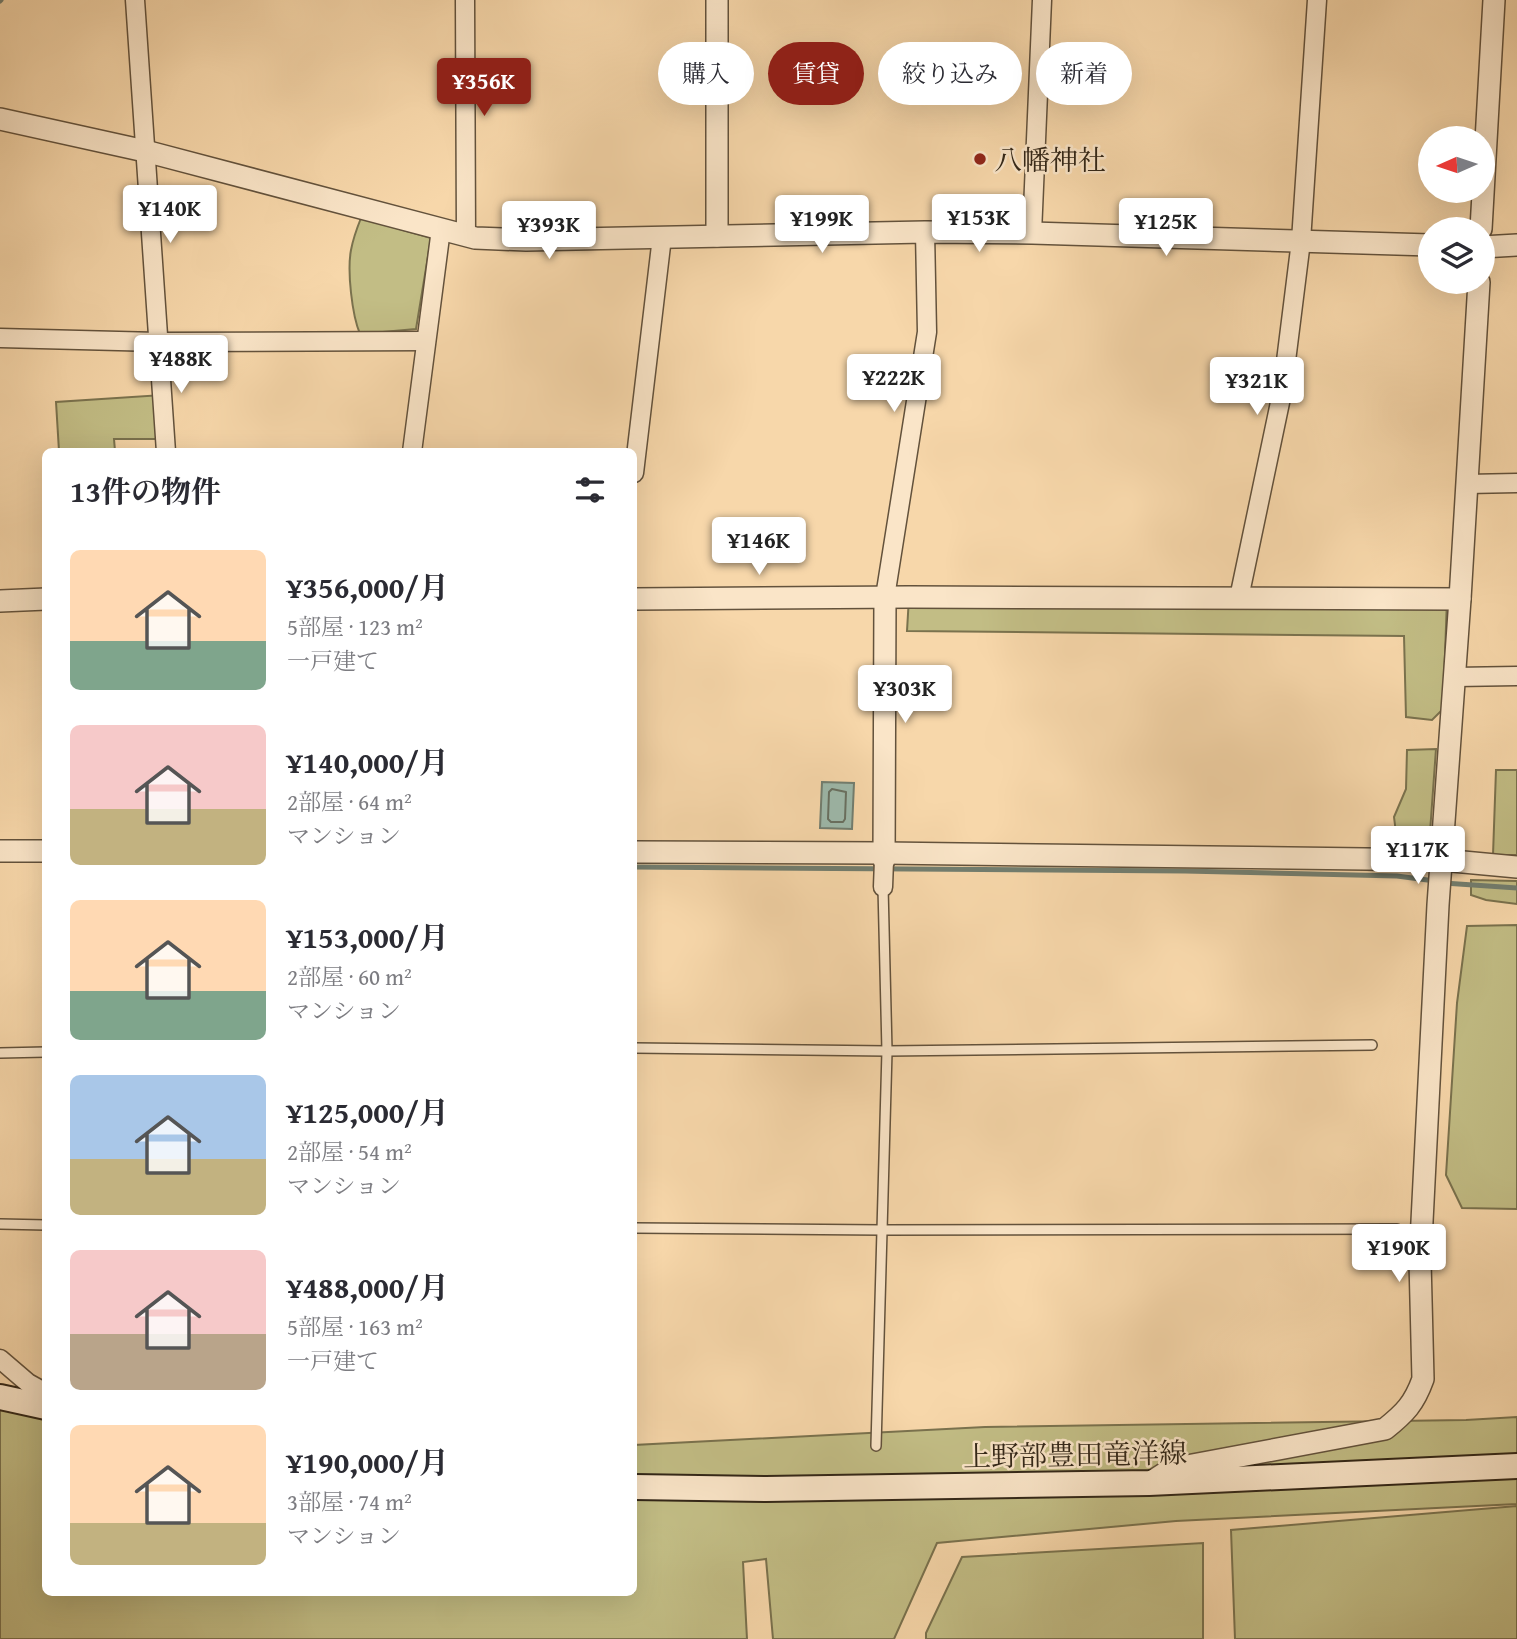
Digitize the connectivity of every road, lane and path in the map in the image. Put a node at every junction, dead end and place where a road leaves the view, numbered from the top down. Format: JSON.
{"nodes":[{"id":1,"x":135,"y":0,"type":"edge"},
{"id":2,"x":465,"y":0,"type":"edge"},
{"id":3,"x":717,"y":0,"type":"edge"},
{"id":4,"x":1042,"y":0,"type":"edge"},
{"id":5,"x":1317,"y":0,"type":"edge"},
{"id":6,"x":1494,"y":0,"type":"edge"},
{"id":7,"x":0,"y":119,"type":"edge"},
{"id":8,"x":145,"y":151,"type":"junction"},
{"id":9,"x":1482,"y":217,"type":"edge"},
{"id":10,"x":441,"y":229,"type":"junction"},
{"id":11,"x":925,"y":232,"type":"junction"},
{"id":12,"x":1032,"y":233,"type":"junction"},
{"id":13,"x":466,"y":236,"type":"junction"},
{"id":14,"x":717,"y":236,"type":"junction"},
{"id":15,"x":662,"y":237,"type":"junction"},
{"id":16,"x":1301,"y":241,"type":"junction"},
{"id":17,"x":1418,"y":245,"type":"edge"},
{"id":18,"x":1517,"y":245,"type":"edge"},
{"id":19,"x":1495,"y":246,"type":"edge"},
{"id":20,"x":1478,"y":294,"type":"edge"},
{"id":21,"x":0,"y":338,"type":"edge"},
{"id":22,"x":425,"y":341,"type":"junction"},
{"id":23,"x":158,"y":342,"type":"junction"},
{"id":24,"x":166,"y":448,"type":"edge"},
{"id":25,"x":412,"y":448,"type":"edge"},
{"id":26,"x":637,"y":448,"type":"edge"},
{"id":27,"x":1517,"y":483,"type":"edge"},
{"id":28,"x":1467,"y":484,"type":"junction"},
{"id":29,"x":885,"y":597,"type":"junction"},
{"id":30,"x":1239,"y":598,"type":"junction"},
{"id":31,"x":42,"y":599,"type":"edge"},
{"id":32,"x":637,"y":599,"type":"edge"},
{"id":33,"x":1460,"y":599,"type":"junction"},
{"id":34,"x":0,"y":601,"type":"edge"},
{"id":35,"x":1517,"y":676,"type":"edge"},
{"id":36,"x":1455,"y":677,"type":"junction"},
{"id":37,"x":0,"y":850,"type":"edge"},
{"id":38,"x":42,"y":850,"type":"edge"},
{"id":39,"x":637,"y":852,"type":"edge"},
{"id":40,"x":884,"y":856,"type":"junction"},
{"id":41,"x":1441,"y":865,"type":"junction"},
{"id":42,"x":1517,"y":867,"type":"edge"},
{"id":43,"x":883,"y":887,"type":"joint"},
{"id":44,"x":1372,"y":1045,"type":"dead end"},
{"id":45,"x":637,"y":1048,"type":"edge"},
{"id":46,"x":887,"y":1051,"type":"junction"},
{"id":47,"x":42,"y":1052,"type":"edge"},
{"id":48,"x":0,"y":1053,"type":"edge"},
{"id":49,"x":0,"y":1224,"type":"edge"},
{"id":50,"x":42,"y":1225,"type":"edge"},
{"id":51,"x":637,"y":1228,"type":"edge"},
{"id":52,"x":1397,"y":1229,"type":"dead end"},
{"id":53,"x":882,"y":1230,"type":"junction"},
{"id":54,"x":0,"y":1359,"type":"edge"},
{"id":55,"x":42,"y":1391,"type":"edge"},
{"id":56,"x":0,"y":1397,"type":"edge"},
{"id":57,"x":42,"y":1406,"type":"edge"},
{"id":58,"x":877,"y":1446,"type":"dead end"},
{"id":59,"x":1517,"y":1466,"type":"edge"},
{"id":60,"x":1149,"y":1483,"type":"junction"},
{"id":61,"x":637,"y":1487,"type":"edge"}],
"edges":[{"from":1,"to":8,"type":"street"},
{"from":2,"to":13,"type":"street"},
{"from":3,"to":14,"type":"street"},
{"from":4,"to":12,"type":"street"},
{"from":5,"to":16,"type":"street"},
{"from":6,"to":9,"type":"street"},
{"from":7,"to":8,"type":"street"},
{"from":8,"to":10,"type":"street"},
{"from":8,"to":23,"type":"street"},
{"from":10,"to":13,"type":"street"},
{"from":10,"to":22,"type":"street"},
{"from":11,"to":12,"type":"street"},
{"from":11,"to":14,"type":"street"},
{"from":11,"to":29,"type":"street"},
{"from":12,"to":16,"type":"street"},
{"from":13,"to":15,"type":"street"},
{"from":14,"to":15,"type":"street"},
{"from":15,"to":26,"type":"street"},
{"from":16,"to":17,"type":"street"},
{"from":16,"to":30,"type":"street"},
{"from":18,"to":19,"type":"street"},
{"from":20,"to":28,"type":"street"},
{"from":21,"to":23,"type":"street"},
{"from":22,"to":23,"type":"street"},
{"from":22,"to":25,"type":"street"},
{"from":23,"to":24,"type":"street"},
{"from":27,"to":28,"type":"street"},
{"from":28,"to":33,"type":"street"},
{"from":29,"to":30,"type":"street"},
{"from":29,"to":32,"type":"street"},
{"from":29,"to":40,"type":"street"},
{"from":30,"to":33,"type":"street"},
{"from":31,"to":34,"type":"street"},
{"from":33,"to":36,"type":"street"},
{"from":35,"to":36,"type":"street"},
{"from":36,"to":41,"type":"street"},
{"from":37,"to":38,"type":"street"},
{"from":39,"to":40,"type":"street"},
{"from":40,"to":41,"type":"street"},
{"from":40,"to":43,"type":"street"},
{"from":41,"to":42,"type":"street"},
{"from":41,"to":60,"type":"street"},
{"from":43,"to":46,"type":"lane"},
{"from":44,"to":46,"type":"lane"},
{"from":45,"to":46,"type":"lane"},
{"from":46,"to":53,"type":"lane"},
{"from":47,"to":48,"type":"lane"},
{"from":49,"to":50,"type":"lane"},
{"from":51,"to":53,"type":"lane"},
{"from":52,"to":53,"type":"lane"},
{"from":53,"to":58,"type":"lane"},
{"from":54,"to":55,"type":"street"},
{"from":56,"to":57,"type":"main road"},
{"from":59,"to":60,"type":"main road","name":"上野部豊田竜洋線"},
{"from":60,"to":61,"type":"main road","name":"上野部豊田竜洋線"}]}
